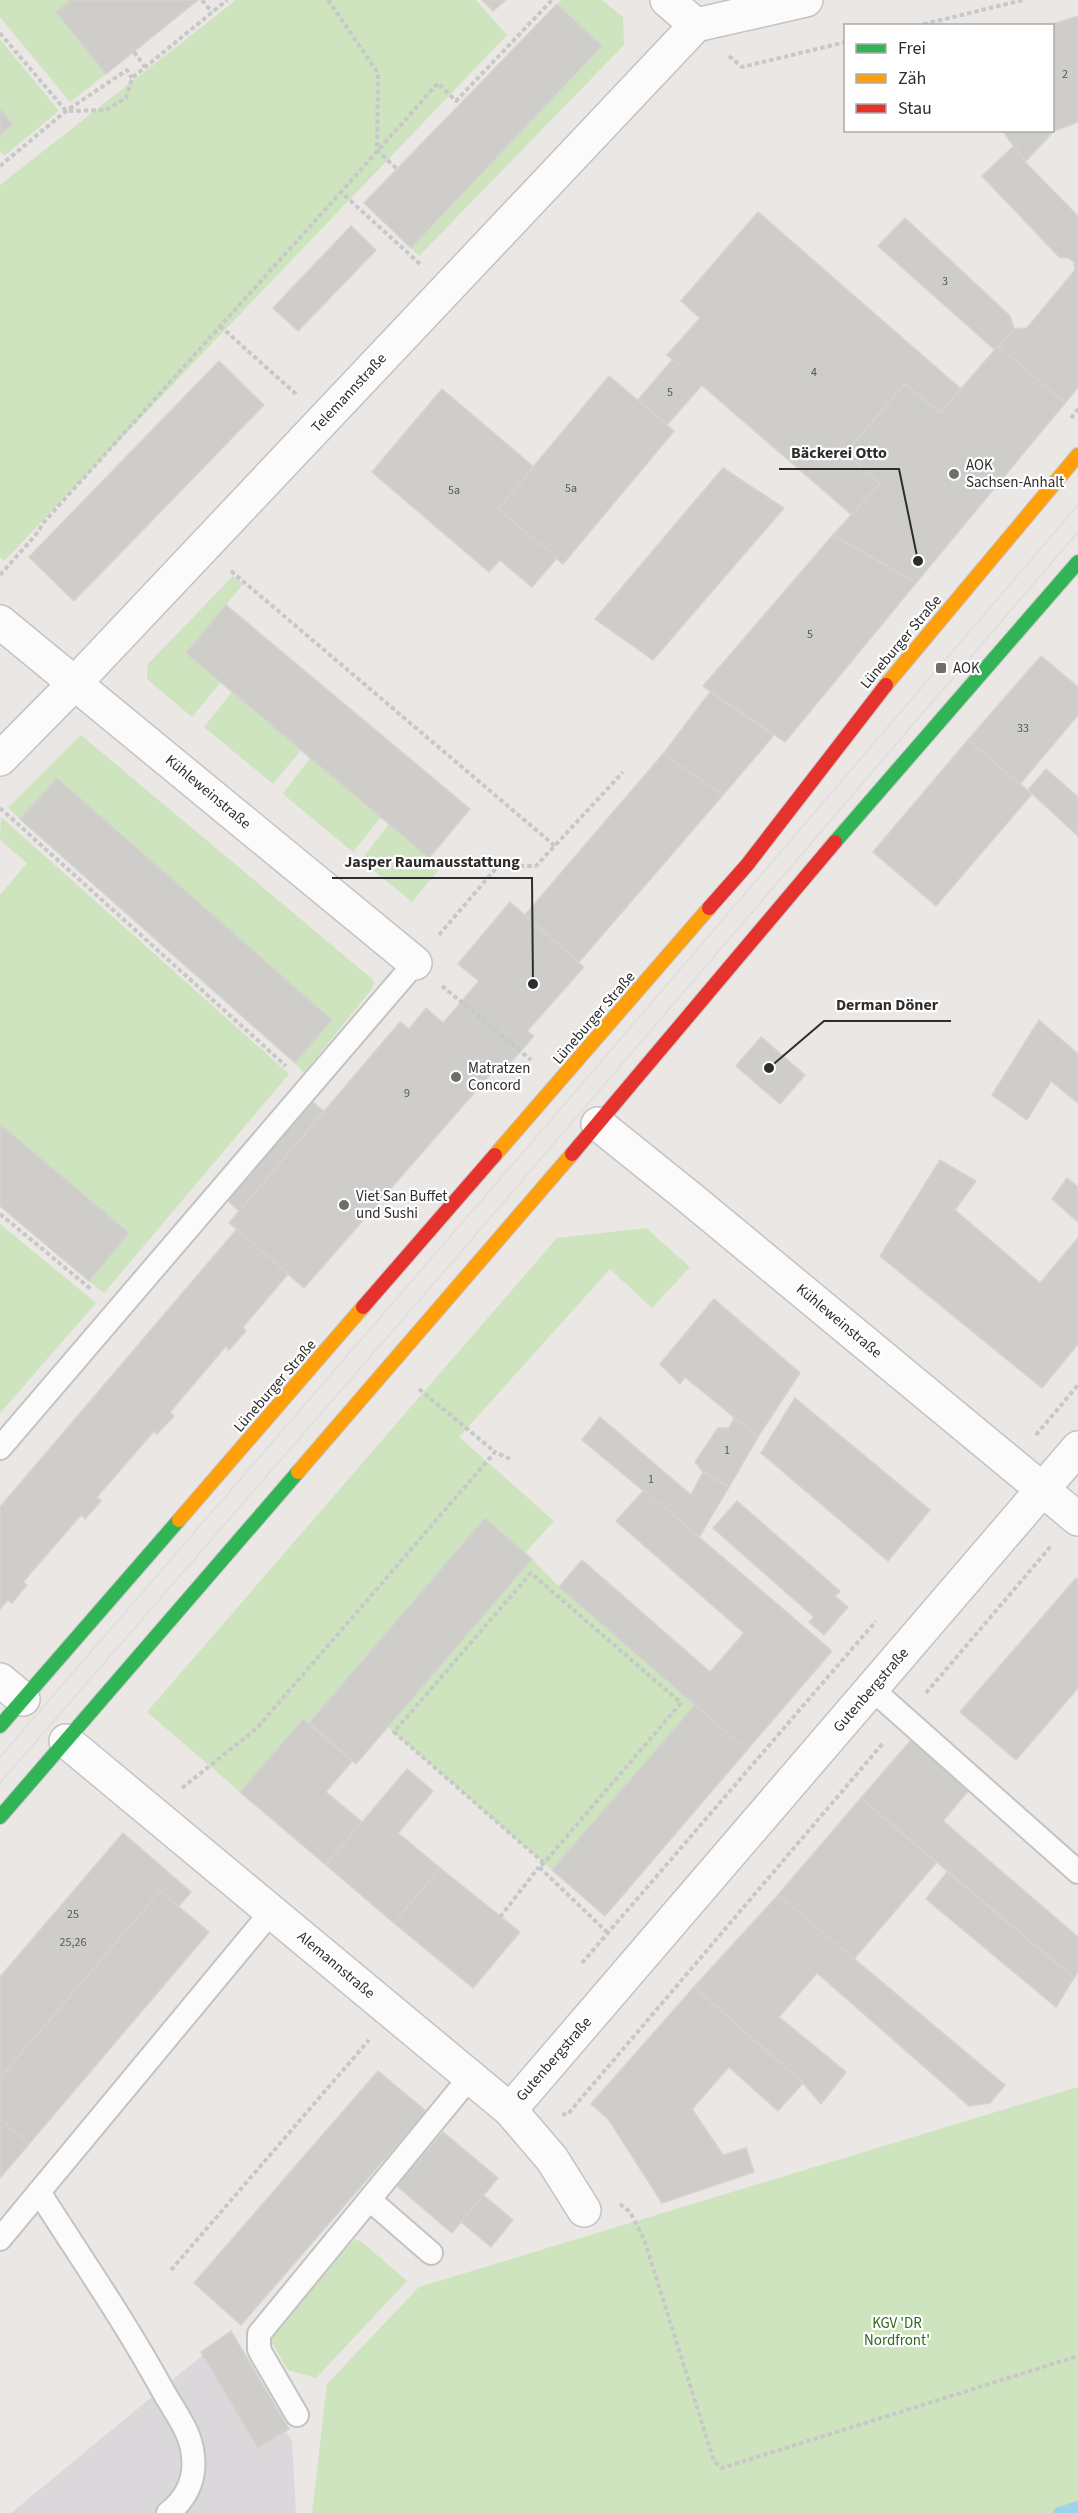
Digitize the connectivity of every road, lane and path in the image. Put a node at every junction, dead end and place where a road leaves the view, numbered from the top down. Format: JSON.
{"nodes":[{"id":1,"x":202,"y":0,"type":"edge"},
{"id":2,"x":227,"y":0,"type":"edge"},
{"id":3,"x":328,"y":0,"type":"edge"},
{"id":4,"x":552,"y":0,"type":"edge"},
{"id":5,"x":667,"y":0,"type":"edge"},
{"id":6,"x":806,"y":0,"type":"edge"},
{"id":7,"x":1023,"y":0,"type":"edge"},
{"id":8,"x":212,"y":12,"type":"junction"},
{"id":9,"x":924,"y":24,"type":"edge"},
{"id":10,"x":696,"y":25,"type":"junction"},
{"id":11,"x":0,"y":33,"type":"edge"},
{"id":12,"x":520,"y":34,"type":"junction"},
{"id":13,"x":525,"y":38,"type":"dead end"},
{"id":14,"x":844,"y":42,"type":"edge"},
{"id":15,"x":134,"y":52,"type":"dead end"},
{"id":16,"x":146,"y":68,"type":"junction"},
{"id":17,"x":132,"y":78,"type":"junction"},
{"id":18,"x":456,"y":101,"type":"junction"},
{"id":19,"x":460,"y":105,"type":"dead end"},
{"id":20,"x":66,"y":111,"type":"junction"},
{"id":21,"x":377,"y":150,"type":"junction"},
{"id":22,"x":0,"y":166,"type":"edge"},
{"id":23,"x":397,"y":169,"type":"dead end"},
{"id":24,"x":341,"y":192,"type":"junction"},
{"id":25,"x":447,"y":289,"type":"junction"},
{"id":26,"x":220,"y":326,"type":"junction"},
{"id":27,"x":324,"y":419,"type":"junction"},
{"id":28,"x":1078,"y":455,"type":"edge"},
{"id":29,"x":203,"y":548,"type":"junction"},
{"id":30,"x":1078,"y":562,"type":"edge"},
{"id":31,"x":0,"y":575,"type":"edge"},
{"id":32,"x":0,"y":622,"type":"edge"},
{"id":33,"x":75,"y":683,"type":"junction"},
{"id":34,"x":0,"y":759,"type":"edge"},
{"id":35,"x":623,"y":772,"type":"dead end"},
{"id":36,"x":0,"y":808,"type":"edge"},
{"id":37,"x":555,"y":846,"type":"junction"},
{"id":38,"x":415,"y":963,"type":"junction"},
{"id":39,"x":538,"y":1066,"type":"dead end"},
{"id":40,"x":309,"y":1087,"type":"junction"},
{"id":41,"x":598,"y":1124,"type":"junction"},
{"id":42,"x":0,"y":1214,"type":"edge"},
{"id":43,"x":117,"y":1311,"type":"junction"},
{"id":44,"x":411,"y":1383,"type":"dead end"},
{"id":45,"x":0,"y":1448,"type":"edge"},
{"id":46,"x":1078,"y":1448,"type":"edge"},
{"id":47,"x":495,"y":1452,"type":"junction"},
{"id":48,"x":512,"y":1460,"type":"dead end"},
{"id":49,"x":1043,"y":1490,"type":"junction"},
{"id":50,"x":1077,"y":1518,"type":"edge"},
{"id":51,"x":872,"y":1689,"type":"junction"},
{"id":52,"x":12,"y":1690,"type":"edge"},
{"id":53,"x":904,"y":1718,"type":"junction"},
{"id":54,"x":0,"y":1726,"type":"edge"},
{"id":55,"x":66,"y":1741,"type":"junction"},
{"id":56,"x":153,"y":1811,"type":"junction"},
{"id":57,"x":0,"y":1817,"type":"edge"},
{"id":58,"x":544,"y":1863,"type":"junction"},
{"id":59,"x":539,"y":1867,"type":"junction"},
{"id":60,"x":1078,"y":1872,"type":"edge"},
{"id":61,"x":272,"y":1911,"type":"junction"},
{"id":62,"x":500,"y":1917,"type":"dead end"},
{"id":63,"x":638,"y":1962,"type":"junction"},
{"id":64,"x":393,"y":2012,"type":"junction"},
{"id":65,"x":470,"y":2077,"type":"junction"},
{"id":66,"x":510,"y":2110,"type":"junction"},
{"id":67,"x":39,"y":2192,"type":"junction"},
{"id":68,"x":370,"y":2200,"type":"junction"},
{"id":69,"x":584,"y":2210,"type":"joint"},
{"id":70,"x":0,"y":2239,"type":"edge"},
{"id":71,"x":431,"y":2253,"type":"dead end"},
{"id":72,"x":171,"y":2270,"type":"dead end"},
{"id":73,"x":1078,"y":2356,"type":"edge"},
{"id":74,"x":297,"y":2415,"type":"dead end"},
{"id":75,"x":168,"y":2513,"type":"edge"}],
"edges":[{"from":1,"to":8,"type":"path"},
{"from":2,"to":8,"type":"path"},
{"from":3,"to":21,"type":"path"},
{"from":4,"to":12,"type":"path"},
{"from":5,"to":10,"type":"street"},
{"from":6,"to":10,"type":"street"},
{"from":7,"to":9,"type":"path"},
{"from":8,"to":16,"type":"path"},
{"from":10,"to":14,"type":"path"},
{"from":10,"to":25,"type":"street","name":"Telemannstraße"},
{"from":11,"to":20,"type":"path"},
{"from":12,"to":13,"type":"path"},
{"from":12,"to":18,"type":"path"},
{"from":15,"to":16,"type":"path"},
{"from":16,"to":17,"type":"path"},
{"from":17,"to":20,"type":"path"},
{"from":17,"to":20,"type":"path"},
{"from":18,"to":19,"type":"path"},
{"from":18,"to":21,"type":"path"},
{"from":20,"to":22,"type":"path"},
{"from":21,"to":23,"type":"path"},
{"from":21,"to":24,"type":"path"},
{"from":24,"to":25,"type":"path"},
{"from":24,"to":26,"type":"path"},
{"from":25,"to":27,"type":"street","name":"Telemannstraße"},
{"from":26,"to":27,"type":"path"},
{"from":26,"to":31,"type":"path"},
{"from":27,"to":29,"type":"street","name":"Telemannstraße"},
{"from":28,"to":52,"type":"main road","name":"Lüneburger Straße"},
{"from":29,"to":33,"type":"street","name":"Telemannstraße"},
{"from":29,"to":37,"type":"path"},
{"from":30,"to":41,"type":"main road"},
{"from":32,"to":33,"type":"street","name":"Kühleweinstraße"},
{"from":33,"to":34,"type":"street","name":"Telemannstraße"},
{"from":33,"to":38,"type":"street","name":"Kühleweinstraße"},
{"from":35,"to":37,"type":"path"},
{"from":36,"to":40,"type":"path"},
{"from":37,"to":38,"type":"path"},
{"from":38,"to":39,"type":"path"},
{"from":38,"to":40,"type":"lane"},
{"from":40,"to":43,"type":"lane"},
{"from":41,"to":49,"type":"street","name":"Kühleweinstraße"},
{"from":41,"to":55,"type":"main road"},
{"from":42,"to":43,"type":"path"},
{"from":43,"to":45,"type":"lane"},
{"from":44,"to":47,"type":"path"},
{"from":46,"to":49,"type":"street","name":"Gutenbergstraße"},
{"from":47,"to":48,"type":"path"},
{"from":47,"to":56,"type":"path"},
{"from":49,"to":50,"type":"street","name":"Kühleweinstraße"},
{"from":49,"to":51,"type":"street","name":"Gutenbergstraße"},
{"from":50,"to":53,"type":"path","name":"Gutenbergstraße"},
{"from":51,"to":53,"type":"lane"},
{"from":51,"to":63,"type":"street","name":"Gutenbergstraße"},
{"from":52,"to":54,"type":"main road","name":"Lüneburger Straße"},
{"from":53,"to":60,"type":"lane"},
{"from":53,"to":66,"type":"path","name":"Gutenbergstraße"},
{"from":55,"to":56,"type":"street","name":"Alemannstraße"},
{"from":55,"to":57,"type":"main road"},
{"from":56,"to":61,"type":"street","name":"Alemannstraße"},
{"from":58,"to":58,"type":"path"},
{"from":58,"to":59,"type":"path"},
{"from":59,"to":62,"type":"path"},
{"from":59,"to":63,"type":"path"},
{"from":61,"to":64,"type":"street","name":"Alemannstraße"},
{"from":61,"to":67,"type":"lane"},
{"from":63,"to":66,"type":"street","name":"Gutenbergstraße"},
{"from":64,"to":65,"type":"street","name":"Alemannstraße"},
{"from":64,"to":72,"type":"path"},
{"from":65,"to":66,"type":"street","name":"Alemannstraße"},
{"from":65,"to":68,"type":"lane"},
{"from":66,"to":69,"type":"street","name":"Alemannstraße"},
{"from":67,"to":70,"type":"lane"},
{"from":67,"to":75,"type":"lane"},
{"from":68,"to":71,"type":"lane"},
{"from":68,"to":74,"type":"lane"},
{"from":69,"to":73,"type":"path"}]}
